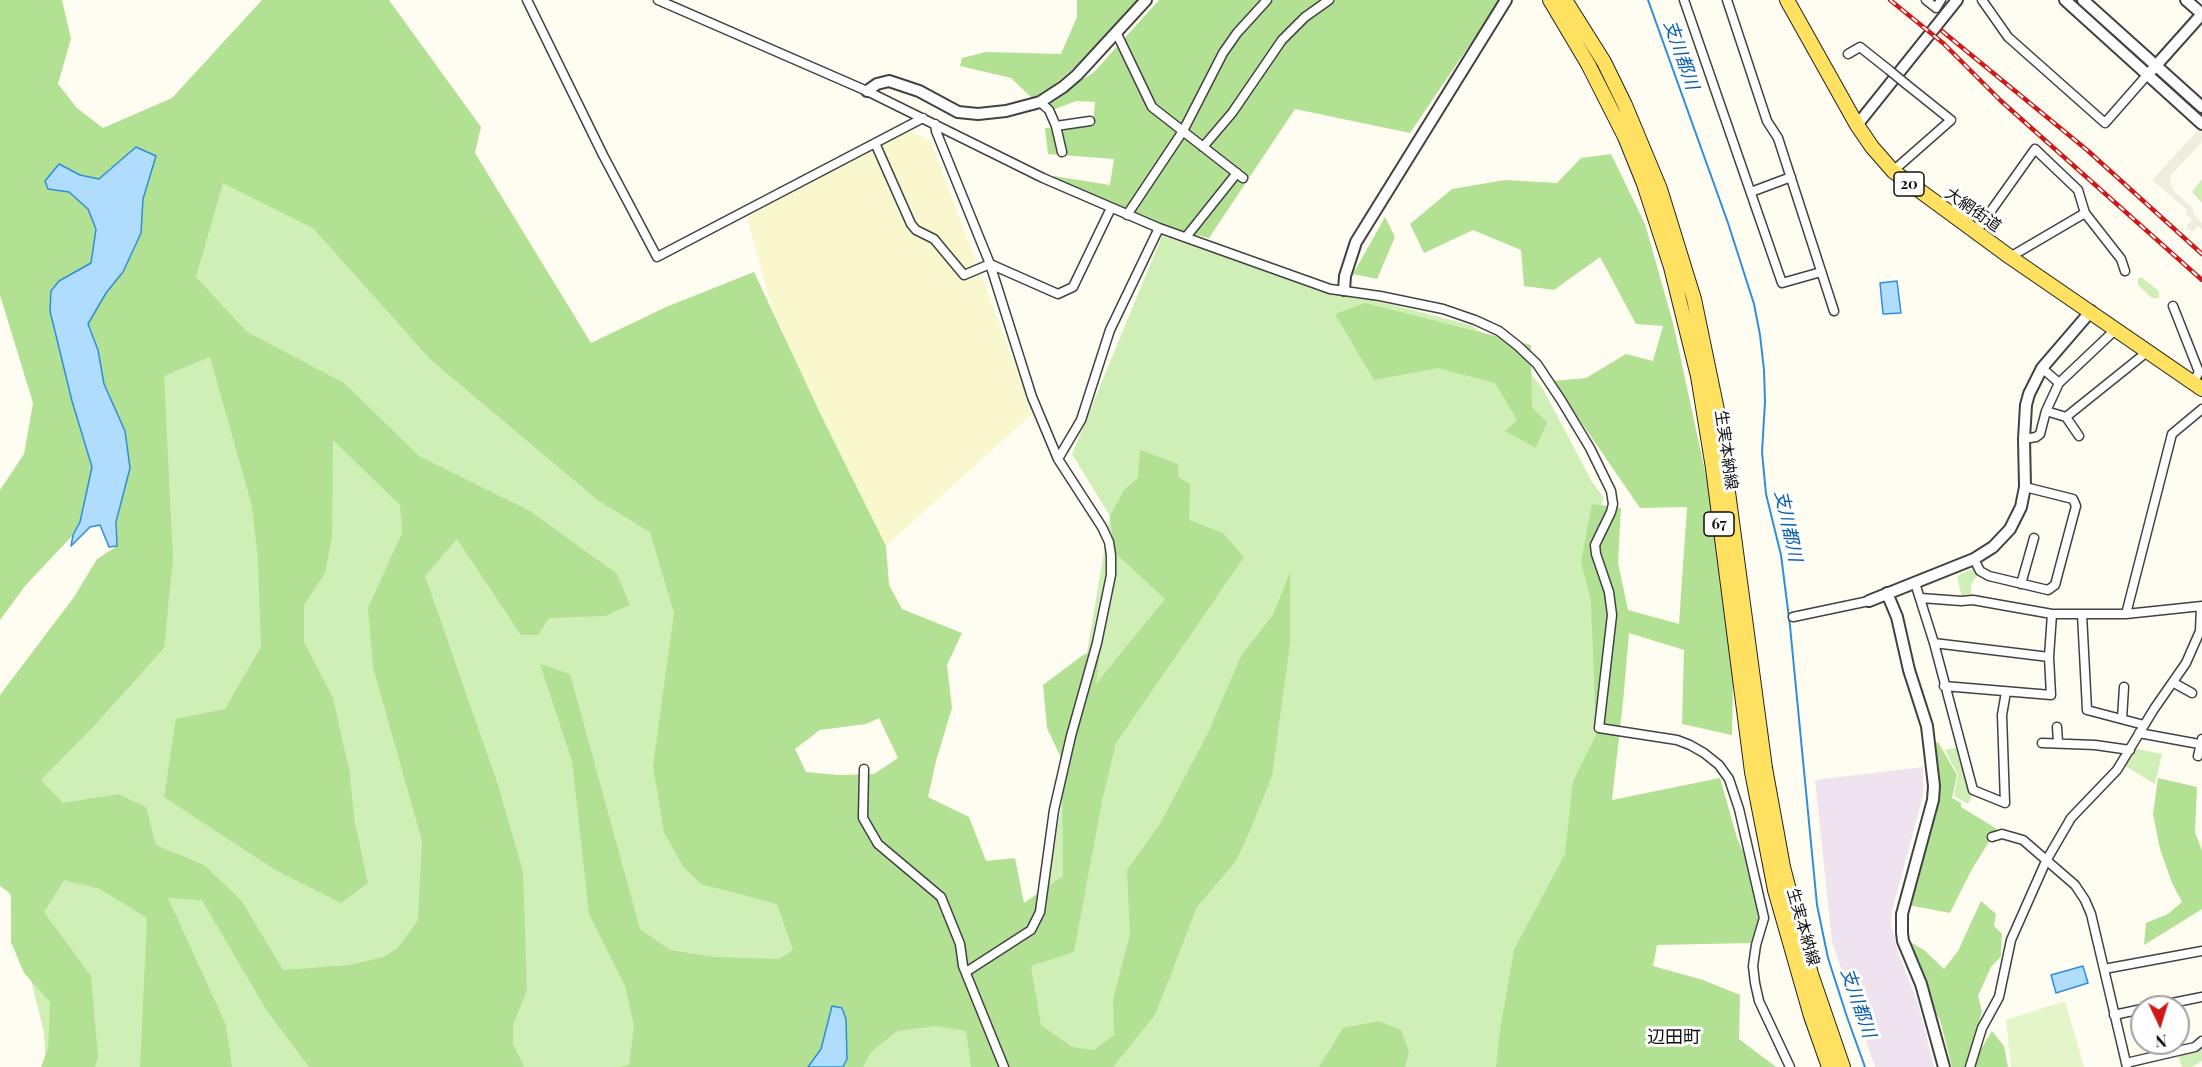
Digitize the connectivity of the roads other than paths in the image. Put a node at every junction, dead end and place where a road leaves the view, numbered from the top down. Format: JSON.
{"nodes":[{"id":1,"x":527,"y":0,"type":"edge"},
{"id":2,"x":658,"y":0,"type":"edge"},
{"id":3,"x":1146,"y":0,"type":"edge"},
{"id":4,"x":1267,"y":0,"type":"edge"},
{"id":5,"x":1329,"y":0,"type":"edge"},
{"id":6,"x":1506,"y":0,"type":"edge"},
{"id":7,"x":1550,"y":0,"type":"edge"},
{"id":8,"x":1565,"y":0,"type":"edge"},
{"id":9,"x":1684,"y":0,"type":"edge"},
{"id":10,"x":1727,"y":0,"type":"edge"},
{"id":11,"x":1787,"y":0,"type":"edge"},
{"id":12,"x":1926,"y":0,"type":"edge"},
{"id":13,"x":1941,"y":0,"type":"edge"},
{"id":14,"x":1957,"y":0,"type":"edge"},
{"id":15,"x":1982,"y":0,"type":"edge"},
{"id":16,"x":2065,"y":0,"type":"edge"},
{"id":17,"x":2083,"y":0,"type":"edge"},
{"id":18,"x":2186,"y":0,"type":"edge"},
{"id":19,"x":2202,"y":14,"type":"edge"},
{"id":20,"x":1116,"y":32,"type":"junction"},
{"id":21,"x":1848,"y":54,"type":"dead end"},
{"id":22,"x":2152,"y":70,"type":"junction"},
{"id":23,"x":867,"y":91,"type":"junction"},
{"id":24,"x":1040,"y":102,"type":"junction"},
{"id":25,"x":2202,"y":107,"type":"edge"},
{"id":26,"x":922,"y":118,"type":"junction"},
{"id":27,"x":1090,"y":121,"type":"dead end"},
{"id":28,"x":935,"y":124,"type":"junction"},
{"id":29,"x":2202,"y":124,"type":"edge"},
{"id":30,"x":1857,"y":125,"type":"junction"},
{"id":31,"x":1056,"y":126,"type":"junction"},
{"id":32,"x":1183,"y":131,"type":"junction"},
{"id":33,"x":874,"y":143,"type":"junction"},
{"id":34,"x":1203,"y":147,"type":"junction"},
{"id":35,"x":1062,"y":152,"type":"dead end"},
{"id":36,"x":1893,"y":171,"type":"junction"},
{"id":37,"x":1791,"y":177,"type":"junction"},
{"id":38,"x":1751,"y":192,"type":"junction"},
{"id":39,"x":1111,"y":208,"type":"junction"},
{"id":40,"x":2085,"y":213,"type":"junction"},
{"id":41,"x":1127,"y":215,"type":"junction"},
{"id":42,"x":1159,"y":228,"type":"junction"},
{"id":43,"x":1976,"y":232,"type":"junction"},
{"id":44,"x":1186,"y":237,"type":"junction"},
{"id":45,"x":2010,"y":257,"type":"junction"},
{"id":46,"x":990,"y":264,"type":"junction"},
{"id":47,"x":2125,"y":271,"type":"dead end"},
{"id":48,"x":1821,"y":272,"type":"junction"},
{"id":49,"x":1344,"y":290,"type":"junction"},
{"id":50,"x":2173,"y":306,"type":"dead end"},
{"id":51,"x":1834,"y":311,"type":"dead end"},
{"id":52,"x":2091,"y":311,"type":"junction"},
{"id":53,"x":2115,"y":330,"type":"junction"},
{"id":54,"x":2147,"y":352,"type":"junction"},
{"id":55,"x":2042,"y":368,"type":"junction"},
{"id":56,"x":2059,"y":383,"type":"junction"},
{"id":57,"x":2198,"y":386,"type":"edge"},
{"id":58,"x":2201,"y":410,"type":"edge"},
{"id":59,"x":2046,"y":411,"type":"junction"},
{"id":60,"x":2066,"y":417,"type":"junction"},
{"id":61,"x":2079,"y":436,"type":"dead end"},
{"id":62,"x":2024,"y":439,"type":"junction"},
{"id":63,"x":1058,"y":459,"type":"junction"},
{"id":64,"x":2025,"y":487,"type":"junction"},
{"id":65,"x":2034,"y":538,"type":"dead end"},
{"id":66,"x":1974,"y":559,"type":"junction"},
{"id":67,"x":1915,"y":583,"type":"junction"},
{"id":68,"x":2021,"y":584,"type":"junction"},
{"id":69,"x":1887,"y":593,"type":"junction"},
{"id":70,"x":1921,"y":598,"type":"junction"},
{"id":71,"x":1869,"y":601,"type":"joint"},
{"id":72,"x":2201,"y":607,"type":"edge"},
{"id":73,"x":2052,"y":614,"type":"junction"},
{"id":74,"x":2082,"y":614,"type":"junction"},
{"id":75,"x":2126,"y":614,"type":"junction"},
{"id":76,"x":1793,"y":617,"type":"dead end"},
{"id":77,"x":1934,"y":643,"type":"junction"},
{"id":78,"x":2049,"y":657,"type":"junction"},
{"id":79,"x":2174,"y":683,"type":"junction"},
{"id":80,"x":1944,"y":686,"type":"junction"},
{"id":81,"x":2124,"y":687,"type":"dead end"},
{"id":82,"x":2006,"y":692,"type":"junction"},
{"id":83,"x":2192,"y":693,"type":"dead end"},
{"id":84,"x":2122,"y":719,"type":"junction"},
{"id":85,"x":2057,"y":727,"type":"dead end"},
{"id":86,"x":2142,"y":729,"type":"junction"},
{"id":87,"x":2201,"y":741,"type":"edge"},
{"id":88,"x":2042,"y":742,"type":"dead end"},
{"id":89,"x":2058,"y":742,"type":"junction"},
{"id":90,"x":2130,"y":750,"type":"junction"},
{"id":91,"x":2198,"y":756,"type":"dead end"},
{"id":92,"x":864,"y":770,"type":"dead end"},
{"id":93,"x":1992,"y":837,"type":"dead end"},
{"id":94,"x":2046,"y":861,"type":"junction"},
{"id":95,"x":2202,"y":951,"type":"edge"},
{"id":96,"x":2104,"y":969,"type":"junction"},
{"id":97,"x":966,"y":972,"type":"junction"},
{"id":98,"x":2130,"y":1012,"type":"edge"},
{"id":99,"x":2114,"y":1015,"type":"junction"},
{"id":100,"x":2202,"y":1041,"type":"edge"},
{"id":101,"x":2126,"y":1065,"type":"edge"},
{"id":102,"x":1004,"y":1067,"type":"edge"},
{"id":103,"x":1790,"y":1067,"type":"edge"},
{"id":104,"x":1829,"y":1067,"type":"edge"},
{"id":105,"x":1843,"y":1067,"type":"edge"},
{"id":106,"x":1944,"y":1067,"type":"edge"},
{"id":107,"x":1970,"y":1067,"type":"edge"}],
"edges":[{"from":1,"to":33,"type":"street"},
{"from":2,"to":23,"type":"street"},
{"from":3,"to":20,"type":"street"},
{"from":4,"to":32,"type":"street"},
{"from":5,"to":34,"type":"street"},
{"from":6,"to":49,"type":"street"},
{"from":7,"to":104,"type":"main road","name":"生実本納線","number":"67"},
{"from":8,"to":105,"type":"main road","name":"生実本納線","number":"67"},
{"from":9,"to":38,"type":"street"},
{"from":10,"to":37,"type":"street"},
{"from":11,"to":30,"type":"main road","name":"大網街道","number":"20"},
{"from":12,"to":13,"type":"street"},
{"from":14,"to":30,"type":"street"},
{"from":15,"to":22,"type":"street"},
{"from":16,"to":22,"type":"street"},
{"from":17,"to":22,"type":"street"},
{"from":18,"to":19,"type":"street"},
{"from":19,"to":22,"type":"street"},
{"from":20,"to":24,"type":"street"},
{"from":20,"to":32,"type":"street"},
{"from":21,"to":36,"type":"street","bridge":true},
{"from":22,"to":25,"type":"street"},
{"from":22,"to":29,"type":"street"},
{"from":23,"to":24,"type":"street"},
{"from":23,"to":26,"type":"street"},
{"from":24,"to":31,"type":"street"},
{"from":26,"to":28,"type":"street"},
{"from":26,"to":33,"type":"street"},
{"from":27,"to":31,"type":"street"},
{"from":28,"to":39,"type":"street"},
{"from":28,"to":46,"type":"street"},
{"from":30,"to":36,"type":"main road","name":"大網街道","number":"20"},
{"from":31,"to":35,"type":"street"},
{"from":32,"to":34,"type":"street"},
{"from":32,"to":41,"type":"street"},
{"from":33,"to":46,"type":"street"},
{"from":34,"to":44,"type":"street"},
{"from":36,"to":43,"type":"main road","name":"大網街道","number":"20"},
{"from":37,"to":38,"type":"street"},
{"from":37,"to":48,"type":"street"},
{"from":38,"to":48,"type":"street"},
{"from":39,"to":41,"type":"street"},
{"from":39,"to":46,"type":"street"},
{"from":40,"to":43,"type":"street"},
{"from":40,"to":45,"type":"street"},
{"from":40,"to":47,"type":"street"},
{"from":41,"to":42,"type":"street"},
{"from":42,"to":44,"type":"street"},
{"from":42,"to":63,"type":"street"},
{"from":43,"to":45,"type":"main road","name":"大網街道","number":"20"},
{"from":44,"to":49,"type":"street"},
{"from":45,"to":52,"type":"main road","name":"大網街道","number":"20"},
{"from":46,"to":63,"type":"street"},
{"from":48,"to":51,"type":"street"},
{"from":49,"to":103,"type":"street"},
{"from":50,"to":57,"type":"street"},
{"from":52,"to":53,"type":"main road","name":"大網街道","number":"20"},
{"from":52,"to":55,"type":"street"},
{"from":53,"to":54,"type":"main road","name":"大網街道","number":"20"},
{"from":53,"to":56,"type":"street"},
{"from":54,"to":57,"type":"main road","name":"大網街道","number":"20"},
{"from":54,"to":60,"type":"street"},
{"from":55,"to":56,"type":"street"},
{"from":55,"to":62,"type":"street"},
{"from":56,"to":59,"type":"street"},
{"from":58,"to":75,"type":"street"},
{"from":59,"to":60,"type":"street"},
{"from":59,"to":62,"type":"street"},
{"from":60,"to":61,"type":"street"},
{"from":62,"to":64,"type":"street"},
{"from":63,"to":97,"type":"street"},
{"from":64,"to":66,"type":"street"},
{"from":64,"to":68,"type":"street"},
{"from":65,"to":68,"type":"street"},
{"from":66,"to":67,"type":"street"},
{"from":66,"to":68,"type":"street"},
{"from":67,"to":69,"type":"street"},
{"from":67,"to":70,"type":"street"},
{"from":69,"to":71,"type":"street"},
{"from":69,"to":106,"type":"street"},
{"from":70,"to":73,"type":"street"},
{"from":70,"to":77,"type":"street"},
{"from":71,"to":76,"type":"street"},
{"from":72,"to":75,"type":"street"},
{"from":72,"to":79,"type":"street"},
{"from":73,"to":74,"type":"street"},
{"from":73,"to":78,"type":"street"},
{"from":74,"to":75,"type":"street"},
{"from":74,"to":84,"type":"street"},
{"from":77,"to":78,"type":"street"},
{"from":77,"to":80,"type":"street"},
{"from":78,"to":82,"type":"street"},
{"from":79,"to":83,"type":"street"},
{"from":79,"to":86,"type":"street"},
{"from":80,"to":82,"type":"street"},
{"from":80,"to":82,"type":"street"},
{"from":81,"to":84,"type":"street"},
{"from":84,"to":86,"type":"street"},
{"from":85,"to":89,"type":"street"},
{"from":86,"to":87,"type":"street"},
{"from":86,"to":90,"type":"street"},
{"from":87,"to":91,"type":"street"},
{"from":88,"to":89,"type":"street"},
{"from":89,"to":90,"type":"street"},
{"from":90,"to":94,"type":"street"},
{"from":92,"to":97,"type":"street"},
{"from":93,"to":94,"type":"street"},
{"from":94,"to":96,"type":"street"},
{"from":94,"to":107,"type":"street"},
{"from":95,"to":96,"type":"street"},
{"from":96,"to":99,"type":"street"},
{"from":97,"to":102,"type":"street"},
{"from":98,"to":99,"type":"street"},
{"from":99,"to":101,"type":"street"},
{"from":100,"to":101,"type":"street"}]}
